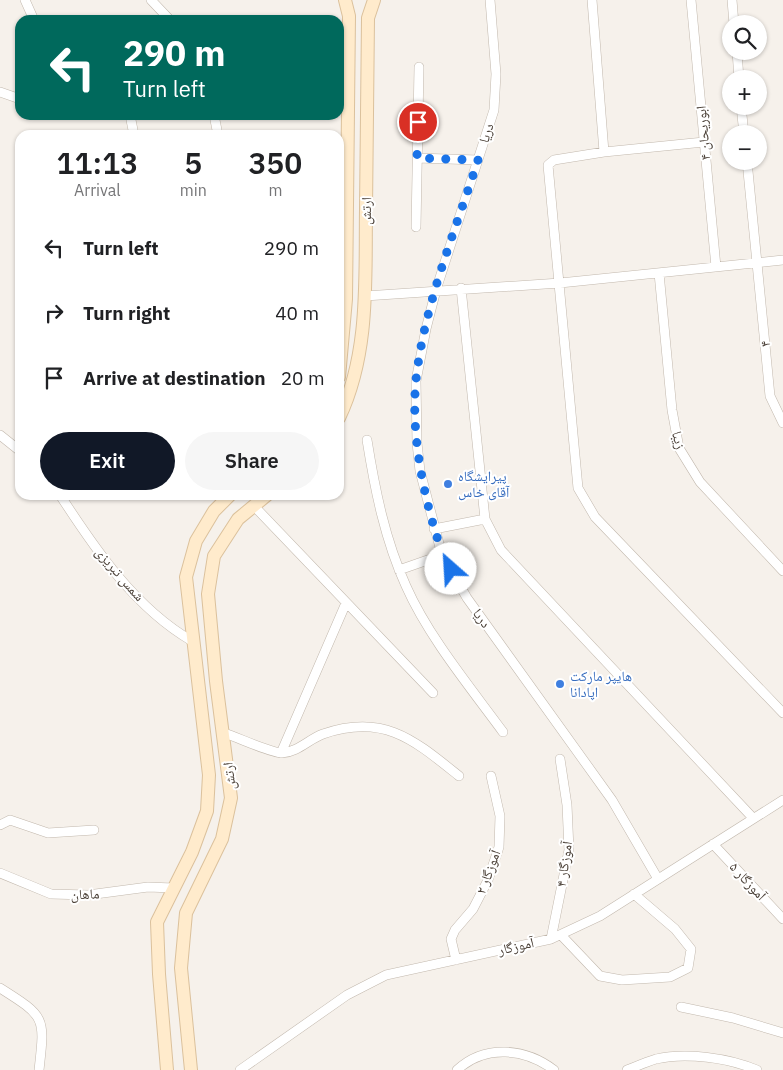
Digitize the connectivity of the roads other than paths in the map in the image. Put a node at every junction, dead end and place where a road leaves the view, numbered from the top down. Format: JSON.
{"nodes":[{"id":1,"x":25,"y":0,"type":"edge"},
{"id":2,"x":151,"y":0,"type":"edge"},
{"id":3,"x":345,"y":0,"type":"edge"},
{"id":4,"x":374,"y":0,"type":"edge"},
{"id":5,"x":490,"y":0,"type":"edge"},
{"id":6,"x":592,"y":0,"type":"edge"},
{"id":7,"x":692,"y":0,"type":"edge"},
{"id":8,"x":732,"y":0,"type":"edge"},
{"id":9,"x":32,"y":15,"type":"edge"},
{"id":10,"x":165,"y":15,"type":"edge"},
{"id":11,"x":733,"y":15,"type":"edge"},
{"id":12,"x":418,"y":67,"type":"dead end"},
{"id":13,"x":0,"y":92,"type":"edge"},
{"id":14,"x":15,"y":97,"type":"edge"},
{"id":15,"x":704,"y":142,"type":"junction"},
{"id":16,"x":604,"y":152,"type":"junction"},
{"id":17,"x":417,"y":158,"type":"junction"},
{"id":18,"x":478,"y":160,"type":"junction"},
{"id":19,"x":748,"y":170,"type":"edge"},
{"id":20,"x":344,"y":218,"type":"edge"},
{"id":21,"x":416,"y":227,"type":"dead end"},
{"id":22,"x":783,"y":260,"type":"edge"},
{"id":23,"x":756,"y":262,"type":"junction"},
{"id":24,"x":716,"y":267,"type":"junction"},
{"id":25,"x":659,"y":273,"type":"junction"},
{"id":26,"x":560,"y":283,"type":"junction"},
{"id":27,"x":461,"y":288,"type":"junction"},
{"id":28,"x":436,"y":290,"type":"junction"},
{"id":29,"x":365,"y":296,"type":"junction"},
{"id":30,"x":344,"y":407,"type":"edge"},
{"id":31,"x":783,"y":423,"type":"edge"},
{"id":32,"x":0,"y":435,"type":"edge"},
{"id":33,"x":367,"y":440,"type":"dead end"},
{"id":34,"x":15,"y":447,"type":"edge"},
{"id":35,"x":63,"y":500,"type":"edge"},
{"id":36,"x":225,"y":500,"type":"edge"},
{"id":37,"x":261,"y":500,"type":"edge"},
{"id":38,"x":254,"y":506,"type":"junction"},
{"id":39,"x":485,"y":519,"type":"junction"},
{"id":40,"x":434,"y":529,"type":"junction"},
{"id":41,"x":442,"y":555,"type":"junction"},
{"id":42,"x":399,"y":570,"type":"junction"},
{"id":43,"x":783,"y":571,"type":"edge"},
{"id":44,"x":346,"y":603,"type":"junction"},
{"id":45,"x":192,"y":641,"type":"junction"},
{"id":46,"x":433,"y":693,"type":"dead end"},
{"id":47,"x":783,"y":713,"type":"edge"},
{"id":48,"x":502,"y":732,"type":"dead end"},
{"id":49,"x":224,"y":733,"type":"junction"},
{"id":50,"x":281,"y":753,"type":"junction"},
{"id":51,"x":560,"y":759,"type":"dead end"},
{"id":52,"x":459,"y":776,"type":"dead end"},
{"id":53,"x":491,"y":776,"type":"dead end"},
{"id":54,"x":783,"y":800,"type":"edge"},
{"id":55,"x":754,"y":818,"type":"junction"},
{"id":56,"x":0,"y":825,"type":"edge"},
{"id":57,"x":94,"y":830,"type":"dead end"},
{"id":58,"x":713,"y":844,"type":"junction"},
{"id":59,"x":0,"y":873,"type":"edge"},
{"id":60,"x":658,"y":879,"type":"junction"},
{"id":61,"x":173,"y":888,"type":"junction"},
{"id":62,"x":634,"y":894,"type":"junction"},
{"id":63,"x":783,"y":919,"type":"edge"},
{"id":64,"x":561,"y":935,"type":"junction"},
{"id":65,"x":551,"y":938,"type":"junction"},
{"id":66,"x":456,"y":960,"type":"junction"},
{"id":67,"x":0,"y":988,"type":"edge"},
{"id":68,"x":681,"y":1007,"type":"dead end"},
{"id":69,"x":783,"y":1033,"type":"edge"},
{"id":70,"x":39,"y":1070,"type":"edge"},
{"id":71,"x":168,"y":1070,"type":"edge"},
{"id":72,"x":191,"y":1070,"type":"edge"},
{"id":73,"x":240,"y":1070,"type":"edge"},
{"id":74,"x":457,"y":1070,"type":"edge"},
{"id":75,"x":554,"y":1070,"type":"edge"},
{"id":76,"x":627,"y":1070,"type":"edge"},
{"id":77,"x":756,"y":1070,"type":"edge"}],
"edges":[{"from":1,"to":9,"type":"street"},
{"from":2,"to":10,"type":"street"},
{"from":3,"to":20,"type":"main road","name":"ارتش"},
{"from":4,"to":29,"type":"main road","name":"ارتش"},
{"from":5,"to":18,"type":"street","name":"دریا"},
{"from":6,"to":16,"type":"street"},
{"from":7,"to":15,"type":"street","name":"ابوریحان ۴"},
{"from":8,"to":11,"type":"street"},
{"from":12,"to":17,"type":"street"},
{"from":13,"to":14,"type":"street"},
{"from":15,"to":16,"type":"street"},
{"from":15,"to":24,"type":"street","name":"ابوریحان ۴"},
{"from":16,"to":26,"type":"street"},
{"from":17,"to":18,"type":"street"},
{"from":17,"to":21,"type":"street"},
{"from":18,"to":28,"type":"street","name":"دریا"},
{"from":19,"to":23,"type":"street","name":"۴"},
{"from":22,"to":23,"type":"street"},
{"from":23,"to":24,"type":"street"},
{"from":23,"to":31,"type":"street","name":"۴"},
{"from":24,"to":25,"type":"street"},
{"from":25,"to":26,"type":"street"},
{"from":25,"to":43,"type":"street","name":"زیبا"},
{"from":26,"to":27,"type":"street"},
{"from":26,"to":47,"type":"street"},
{"from":27,"to":28,"type":"street"},
{"from":27,"to":39,"type":"street"},
{"from":28,"to":29,"type":"street"},
{"from":28,"to":40,"type":"street","name":"دریا"},
{"from":29,"to":30,"type":"main road","name":"ارتش"},
{"from":32,"to":34,"type":"street"},
{"from":33,"to":42,"type":"street"},
{"from":35,"to":45,"type":"street","name":"شمس تبریزی"},
{"from":36,"to":45,"type":"main road","name":"ارتش"},
{"from":37,"to":38,"type":"main road","name":"ارتش"},
{"from":38,"to":44,"type":"street"},
{"from":38,"to":49,"type":"main road","name":"ارتش"},
{"from":39,"to":40,"type":"street"},
{"from":39,"to":55,"type":"street"},
{"from":40,"to":41,"type":"street","name":"دریا"},
{"from":41,"to":42,"type":"street"},
{"from":41,"to":60,"type":"street","name":"دریا"},
{"from":42,"to":48,"type":"street"},
{"from":44,"to":46,"type":"street"},
{"from":44,"to":50,"type":"street"},
{"from":45,"to":61,"type":"main road","name":"ارتش"},
{"from":49,"to":50,"type":"street"},
{"from":49,"to":72,"type":"main road","name":"ارتش"},
{"from":50,"to":52,"type":"street"},
{"from":51,"to":65,"type":"street","name":"آموزگار ۴"},
{"from":53,"to":66,"type":"street","name":"آموزگار ۲"},
{"from":54,"to":55,"type":"street","name":"آموزگار"},
{"from":55,"to":58,"type":"street","name":"آموزگار"},
{"from":56,"to":57,"type":"street"},
{"from":58,"to":60,"type":"street","name":"آموزگار"},
{"from":58,"to":63,"type":"street","name":"آموزگار ۵"},
{"from":59,"to":61,"type":"street","name":"ماهان"},
{"from":60,"to":62,"type":"street","name":"آموزگار"},
{"from":61,"to":71,"type":"main road","name":"ارتش"},
{"from":62,"to":64,"type":"street","name":"آموزگار"},
{"from":62,"to":64,"type":"street"},
{"from":64,"to":65,"type":"street","name":"آموزگار"},
{"from":65,"to":66,"type":"street","name":"آموزگار"},
{"from":66,"to":73,"type":"street","name":"آموزگار"},
{"from":67,"to":70,"type":"street"},
{"from":68,"to":69,"type":"street"},
{"from":74,"to":75,"type":"street"},
{"from":76,"to":77,"type":"street"}]}
